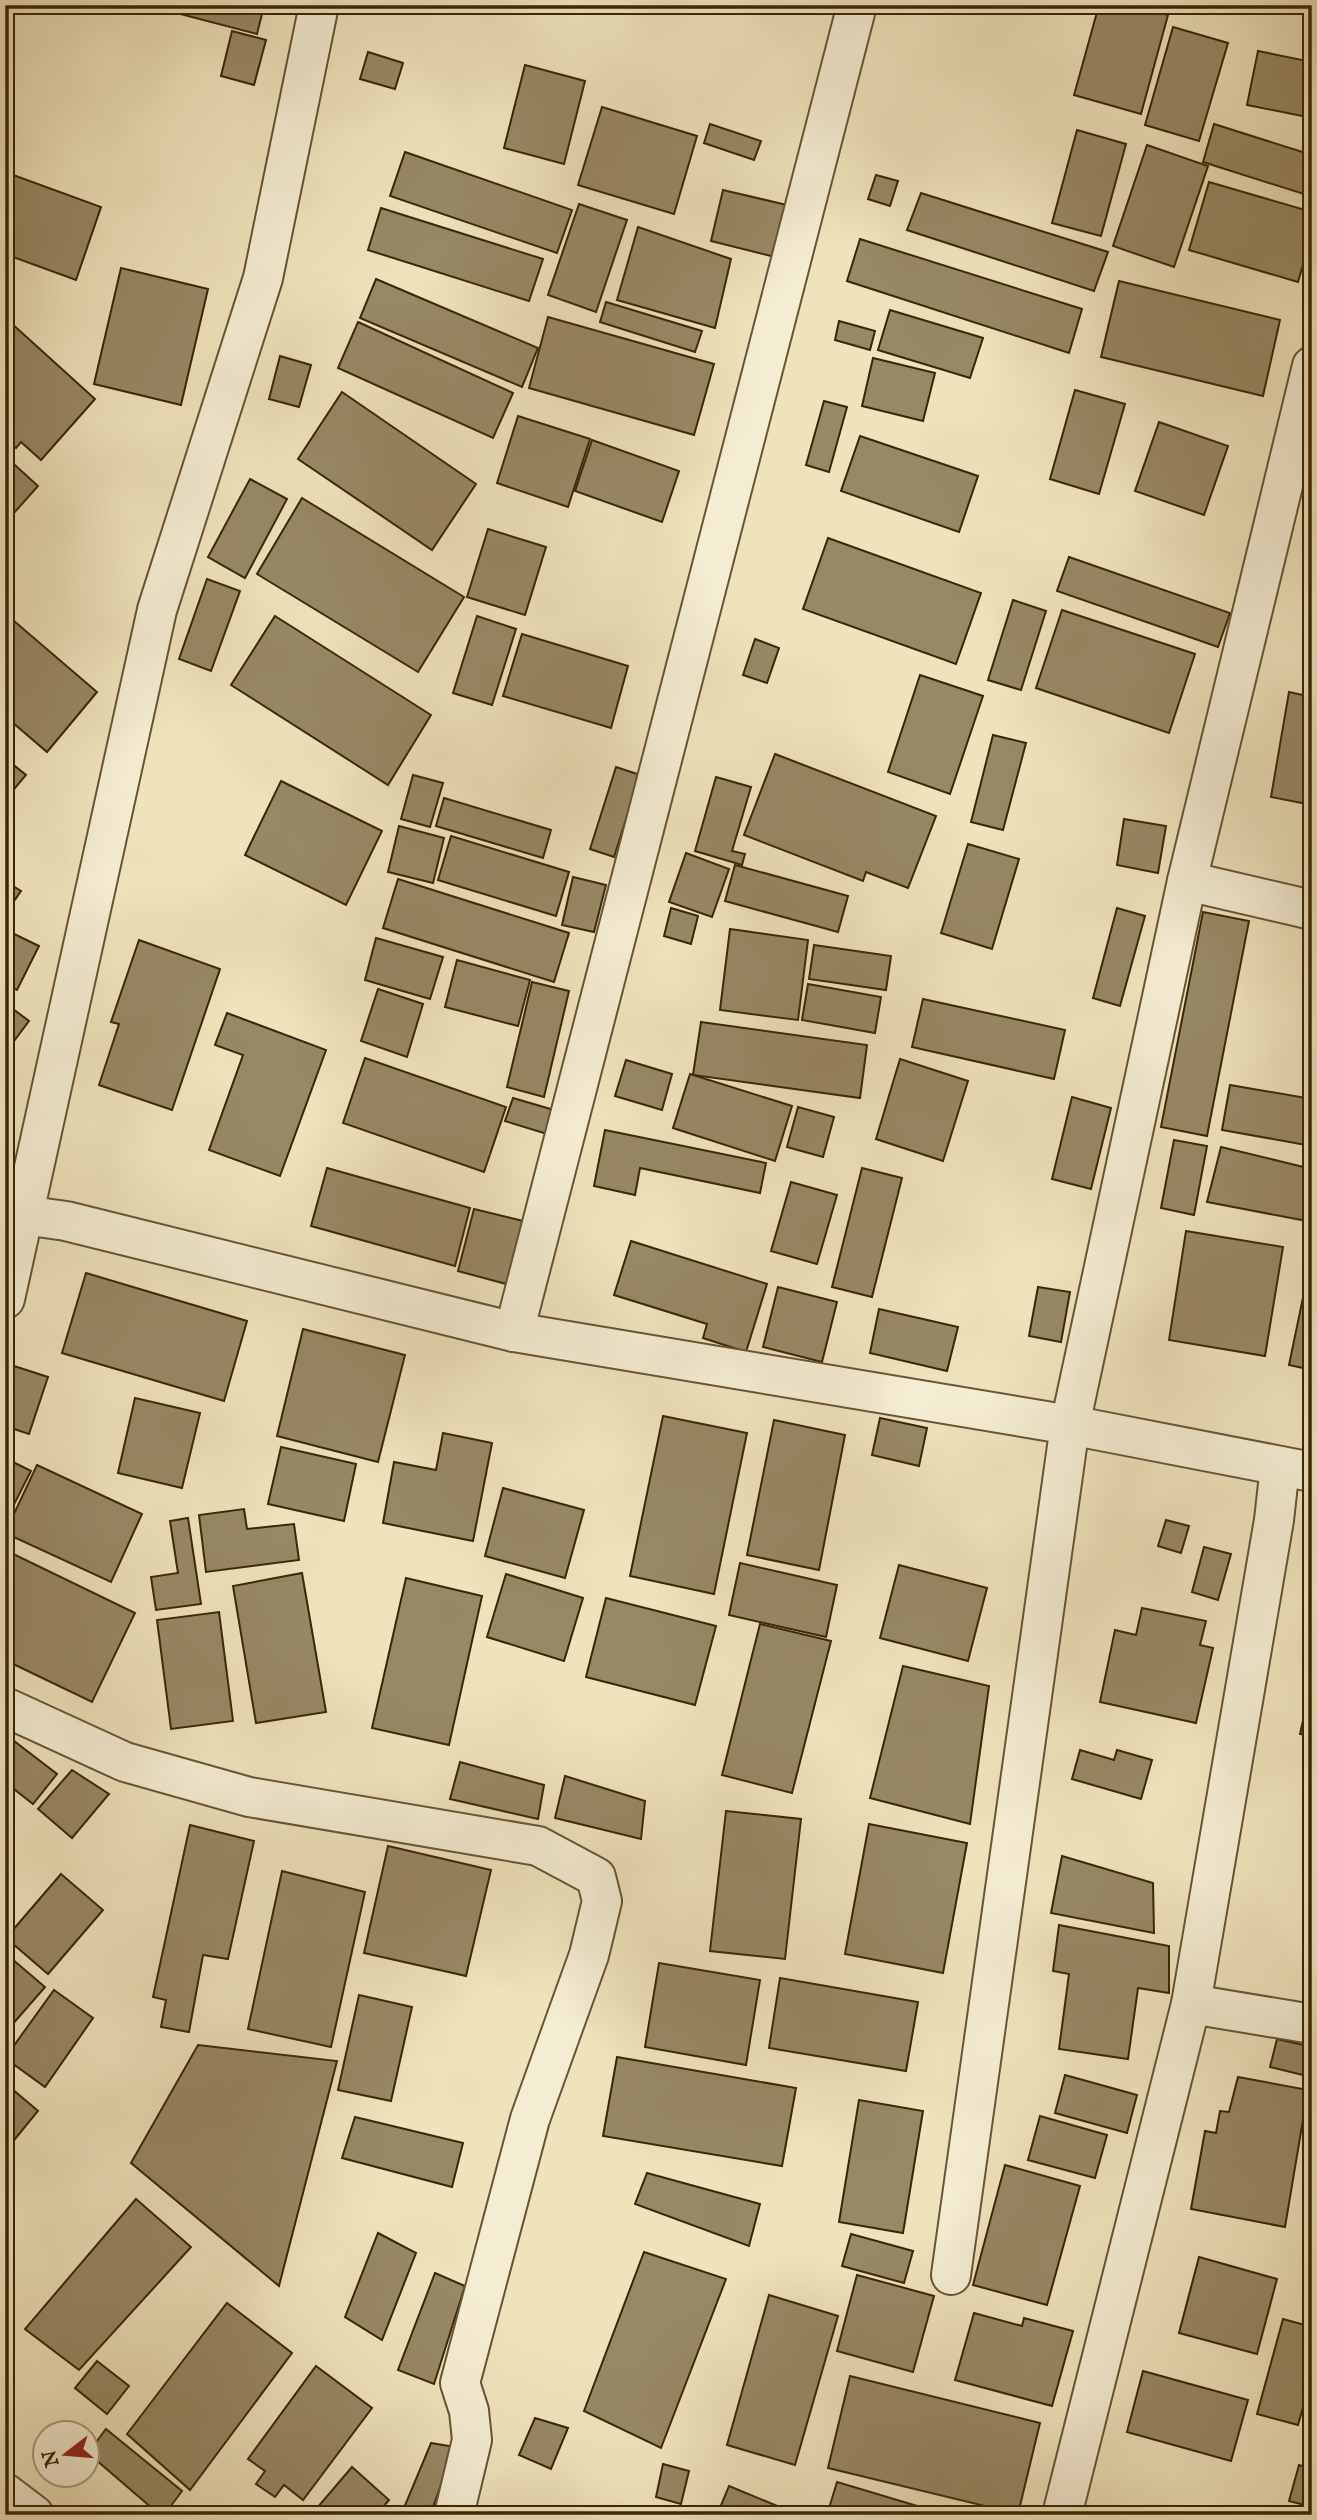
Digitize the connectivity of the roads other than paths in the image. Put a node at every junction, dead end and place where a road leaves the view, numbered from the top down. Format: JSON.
{"nodes":[{"id":1,"x":319,"y":5,"type":"edge"},
{"id":2,"x":857,"y":5,"type":"edge"},
{"id":3,"x":1311,"y":369,"type":"edge"},
{"id":4,"x":1187,"y":881,"type":"junction"},
{"id":5,"x":1312,"y":910,"type":"edge"},
{"id":6,"x":23,"y":1215,"type":"junction"},
{"id":7,"x":5,"y":1299,"type":"edge"},
{"id":8,"x":514,"y":1332,"type":"junction"},
{"id":9,"x":1070,"y":1425,"type":"junction"},
{"id":10,"x":1296,"y":1469,"type":"edge"},
{"id":11,"x":5,"y":1707,"type":"edge"},
{"id":12,"x":1191,"y":2004,"type":"junction"},
{"id":13,"x":1312,"y":2024,"type":"edge"},
{"id":14,"x":951,"y":2275,"type":"dead end"},
{"id":15,"x":5,"y":2493,"type":"edge"},
{"id":16,"x":34,"y":2515,"type":"edge"},
{"id":17,"x":454,"y":2515,"type":"edge"},
{"id":18,"x":1062,"y":2515,"type":"edge"}],
"edges":[{"from":1,"to":6,"type":"street"},
{"from":2,"to":8,"type":"street"},
{"from":3,"to":4,"type":"street"},
{"from":4,"to":5,"type":"street"},
{"from":4,"to":9,"type":"street"},
{"from":6,"to":7,"type":"street"},
{"from":6,"to":8,"type":"street"},
{"from":8,"to":9,"type":"street"},
{"from":9,"to":10,"type":"street"},
{"from":9,"to":14,"type":"street"},
{"from":10,"to":12,"type":"street"},
{"from":11,"to":17,"type":"street"},
{"from":12,"to":13,"type":"street"},
{"from":12,"to":18,"type":"street"},
{"from":15,"to":16,"type":"street"}]}
